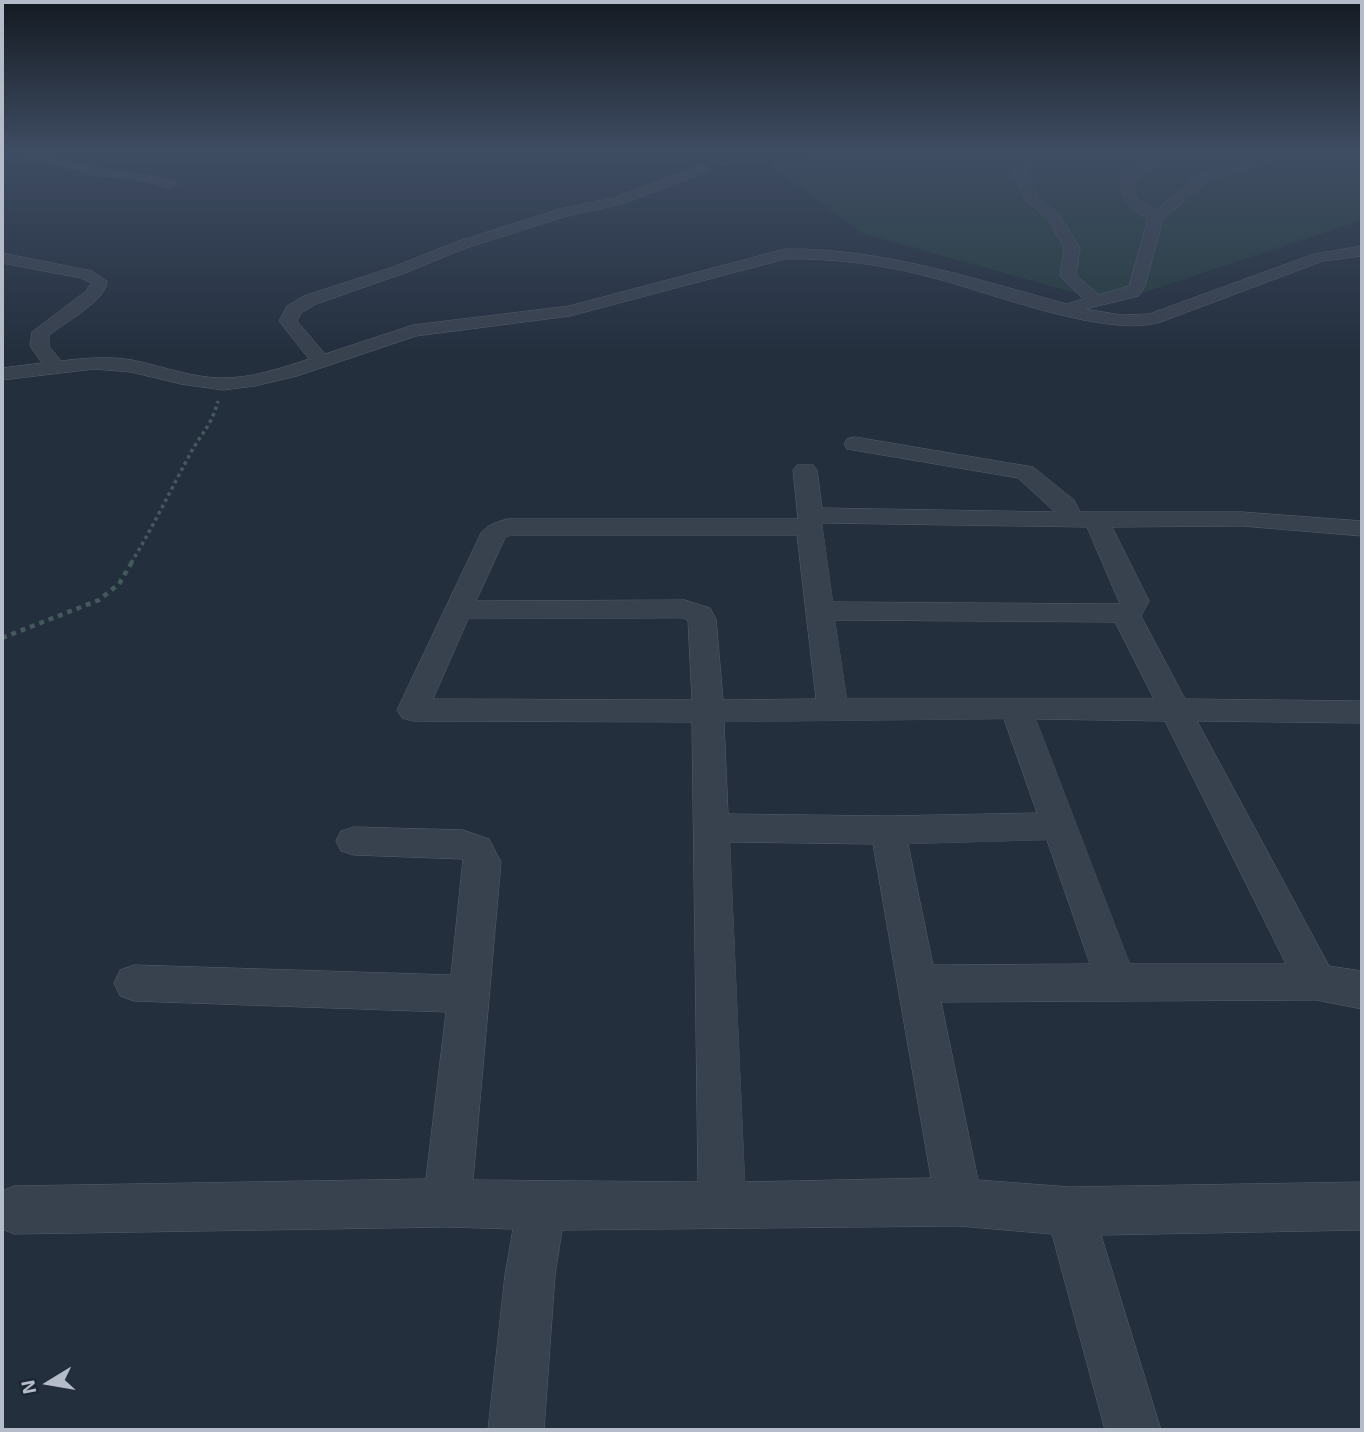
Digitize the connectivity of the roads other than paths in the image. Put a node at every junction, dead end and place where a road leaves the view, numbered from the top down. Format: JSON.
{"nodes":[{"id":1,"x":540,"y":220,"type":"edge"},
{"id":2,"x":1055,"y":220,"type":"edge"},
{"id":3,"x":1155,"y":220,"type":"edge"},
{"id":4,"x":1362,"y":251,"type":"edge"},
{"id":5,"x":2,"y":258,"type":"edge"},
{"id":6,"x":1096,"y":302,"type":"junction"},
{"id":7,"x":1064,"y":308,"type":"junction"},
{"id":8,"x":321,"y":362,"type":"junction"},
{"id":9,"x":55,"y":366,"type":"junction"},
{"id":10,"x":2,"y":374,"type":"edge"},
{"id":11,"x":855,"y":444,"type":"dead end"},
{"id":12,"x":805,"y":470,"type":"dead end"},
{"id":13,"x":1084,"y":520,"type":"junction"},
{"id":14,"x":810,"y":521,"type":"junction"},
{"id":15,"x":1362,"y":528,"type":"edge"},
{"id":16,"x":458,"y":610,"type":"junction"},
{"id":17,"x":820,"y":611,"type":"junction"},
{"id":18,"x":1125,"y":613,"type":"junction"},
{"id":19,"x":1016,"y":708,"type":"junction"},
{"id":20,"x":833,"y":710,"type":"junction"},
{"id":21,"x":708,"y":711,"type":"junction"},
{"id":22,"x":1175,"y":712,"type":"junction"},
{"id":23,"x":1362,"y":712,"type":"edge"},
{"id":24,"x":1059,"y":826,"type":"junction"},
{"id":25,"x":711,"y":828,"type":"junction"},
{"id":26,"x":888,"y":830,"type":"junction"},
{"id":27,"x":354,"y":841,"type":"dead end"},
{"id":28,"x":1117,"y":982,"type":"junction"},
{"id":29,"x":1316,"y":982,"type":"junction"},
{"id":30,"x":134,"y":983,"type":"dead end"},
{"id":31,"x":917,"y":984,"type":"junction"},
{"id":32,"x":1362,"y":990,"type":"edge"},
{"id":33,"x":470,"y":994,"type":"junction"},
{"id":34,"x":959,"y":1202,"type":"junction"},
{"id":35,"x":446,"y":1203,"type":"junction"},
{"id":36,"x":542,"y":1206,"type":"junction"},
{"id":37,"x":722,"y":1206,"type":"junction"},
{"id":38,"x":1362,"y":1206,"type":"edge"},
{"id":39,"x":14,"y":1210,"type":"dead end"},
{"id":40,"x":1070,"y":1211,"type":"junction"},
{"id":41,"x":516,"y":1430,"type":"edge"},
{"id":42,"x":1133,"y":1430,"type":"edge"}],
"edges":[{"from":1,"to":8,"type":"street"},
{"from":2,"to":6,"type":"street"},
{"from":3,"to":6,"type":"street"},
{"from":4,"to":7,"type":"street"},
{"from":5,"to":9,"type":"street"},
{"from":6,"to":7,"type":"street"},
{"from":7,"to":8,"type":"street"},
{"from":8,"to":9,"type":"street"},
{"from":9,"to":10,"type":"street"},
{"from":11,"to":13,"type":"street"},
{"from":12,"to":14,"type":"street"},
{"from":13,"to":14,"type":"street"},
{"from":13,"to":15,"type":"street"},
{"from":13,"to":18,"type":"street"},
{"from":14,"to":16,"type":"street"},
{"from":14,"to":17,"type":"street"},
{"from":16,"to":21,"type":"street"},
{"from":16,"to":21,"type":"street"},
{"from":17,"to":18,"type":"street"},
{"from":17,"to":20,"type":"street"},
{"from":18,"to":22,"type":"street"},
{"from":19,"to":20,"type":"street"},
{"from":19,"to":22,"type":"street"},
{"from":19,"to":24,"type":"street"},
{"from":20,"to":21,"type":"street"},
{"from":21,"to":25,"type":"street"},
{"from":22,"to":23,"type":"street"},
{"from":22,"to":29,"type":"street"},
{"from":24,"to":26,"type":"street"},
{"from":24,"to":28,"type":"street"},
{"from":25,"to":26,"type":"street"},
{"from":25,"to":37,"type":"street"},
{"from":26,"to":31,"type":"street"},
{"from":27,"to":33,"type":"street"},
{"from":28,"to":29,"type":"street"},
{"from":28,"to":31,"type":"street"},
{"from":29,"to":32,"type":"street"},
{"from":30,"to":33,"type":"street"},
{"from":31,"to":34,"type":"street"},
{"from":33,"to":35,"type":"street"},
{"from":34,"to":37,"type":"street"},
{"from":34,"to":40,"type":"street"},
{"from":35,"to":36,"type":"street"},
{"from":35,"to":39,"type":"street"},
{"from":36,"to":37,"type":"street"},
{"from":36,"to":41,"type":"street"},
{"from":38,"to":40,"type":"street"},
{"from":40,"to":42,"type":"street"}]}
